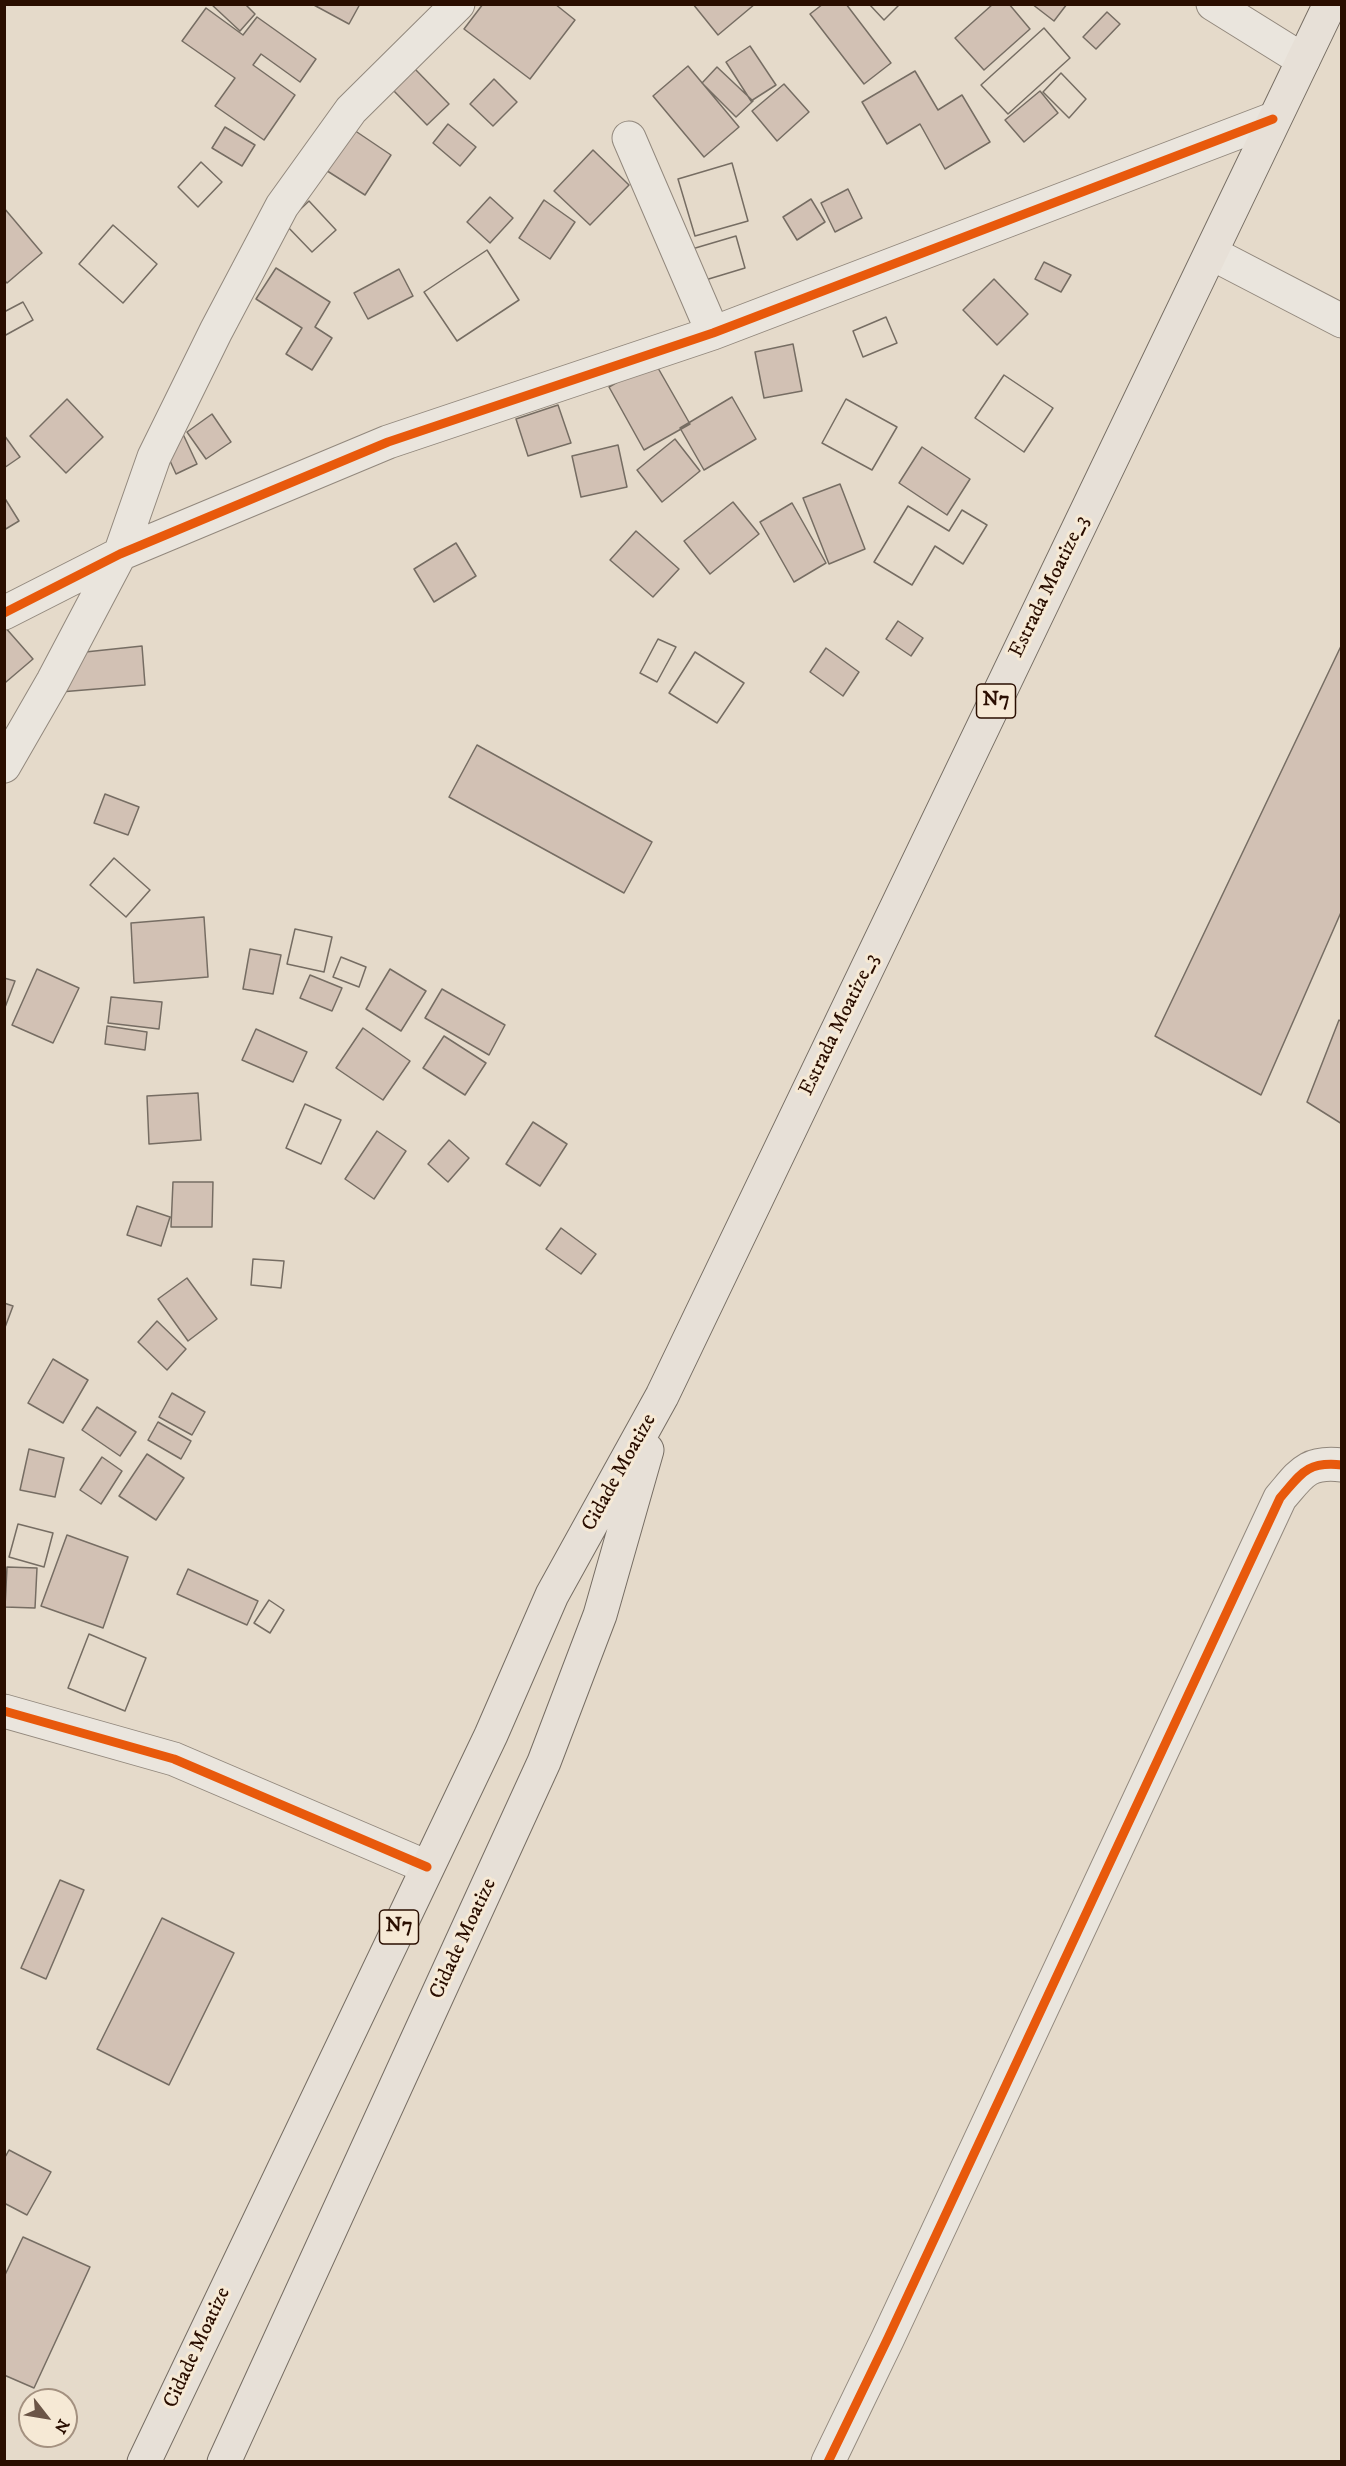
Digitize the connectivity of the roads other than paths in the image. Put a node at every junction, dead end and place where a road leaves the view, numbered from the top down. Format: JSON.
{"nodes":[{"id":1,"x":458,"y":4,"type":"edge"},
{"id":2,"x":1213,"y":4,"type":"edge"},
{"id":3,"x":1330,"y":4,"type":"edge"},
{"id":4,"x":1302,"y":60,"type":"junction"},
{"id":5,"x":1273,"y":119,"type":"junction"},
{"id":6,"x":629,"y":138,"type":"dead end"},
{"id":7,"x":1210,"y":253,"type":"junction"},
{"id":8,"x":1341,"y":321,"type":"edge"},
{"id":9,"x":713,"y":333,"type":"junction"},
{"id":10,"x":120,"y":554,"type":"junction"},
{"id":11,"x":4,"y":613,"type":"edge"},
{"id":12,"x":4,"y":766,"type":"edge"},
{"id":13,"x":662,"y":1396,"type":"junction"},
{"id":14,"x":1341,"y":1465,"type":"edge"},
{"id":15,"x":4,"y":1711,"type":"edge"},
{"id":16,"x":428,"y":1867,"type":"junction"},
{"id":17,"x":144,"y":2462,"type":"edge"},
{"id":18,"x":224,"y":2462,"type":"edge"},
{"id":19,"x":828,"y":2462,"type":"edge"}],
"edges":[{"from":1,"to":10,"type":"street"},
{"from":2,"to":4,"type":"street"},
{"from":3,"to":4,"type":"highway","name":"Estrada Moatize_3","number":"N7"},
{"from":4,"to":5,"type":"highway","name":"Estrada Moatize_3","number":"N7"},
{"from":5,"to":7,"type":"highway","name":"Estrada Moatize_3","number":"N7"},
{"from":5,"to":9,"type":"street"},
{"from":6,"to":9,"type":"street"},
{"from":7,"to":8,"type":"street"},
{"from":7,"to":13,"type":"highway","name":"Estrada Moatize_3","number":"N7"},
{"from":9,"to":10,"type":"street"},
{"from":10,"to":11,"type":"street"},
{"from":10,"to":12,"type":"street"},
{"from":13,"to":16,"type":"highway","name":"Cidade Moatize","number":"N7"},
{"from":13,"to":18,"type":"highway","name":"Cidade Moatize","number":"N7"},
{"from":14,"to":19,"type":"street"},
{"from":15,"to":16,"type":"street"},
{"from":16,"to":17,"type":"highway","name":"Cidade Moatize","number":"N7"}]}
